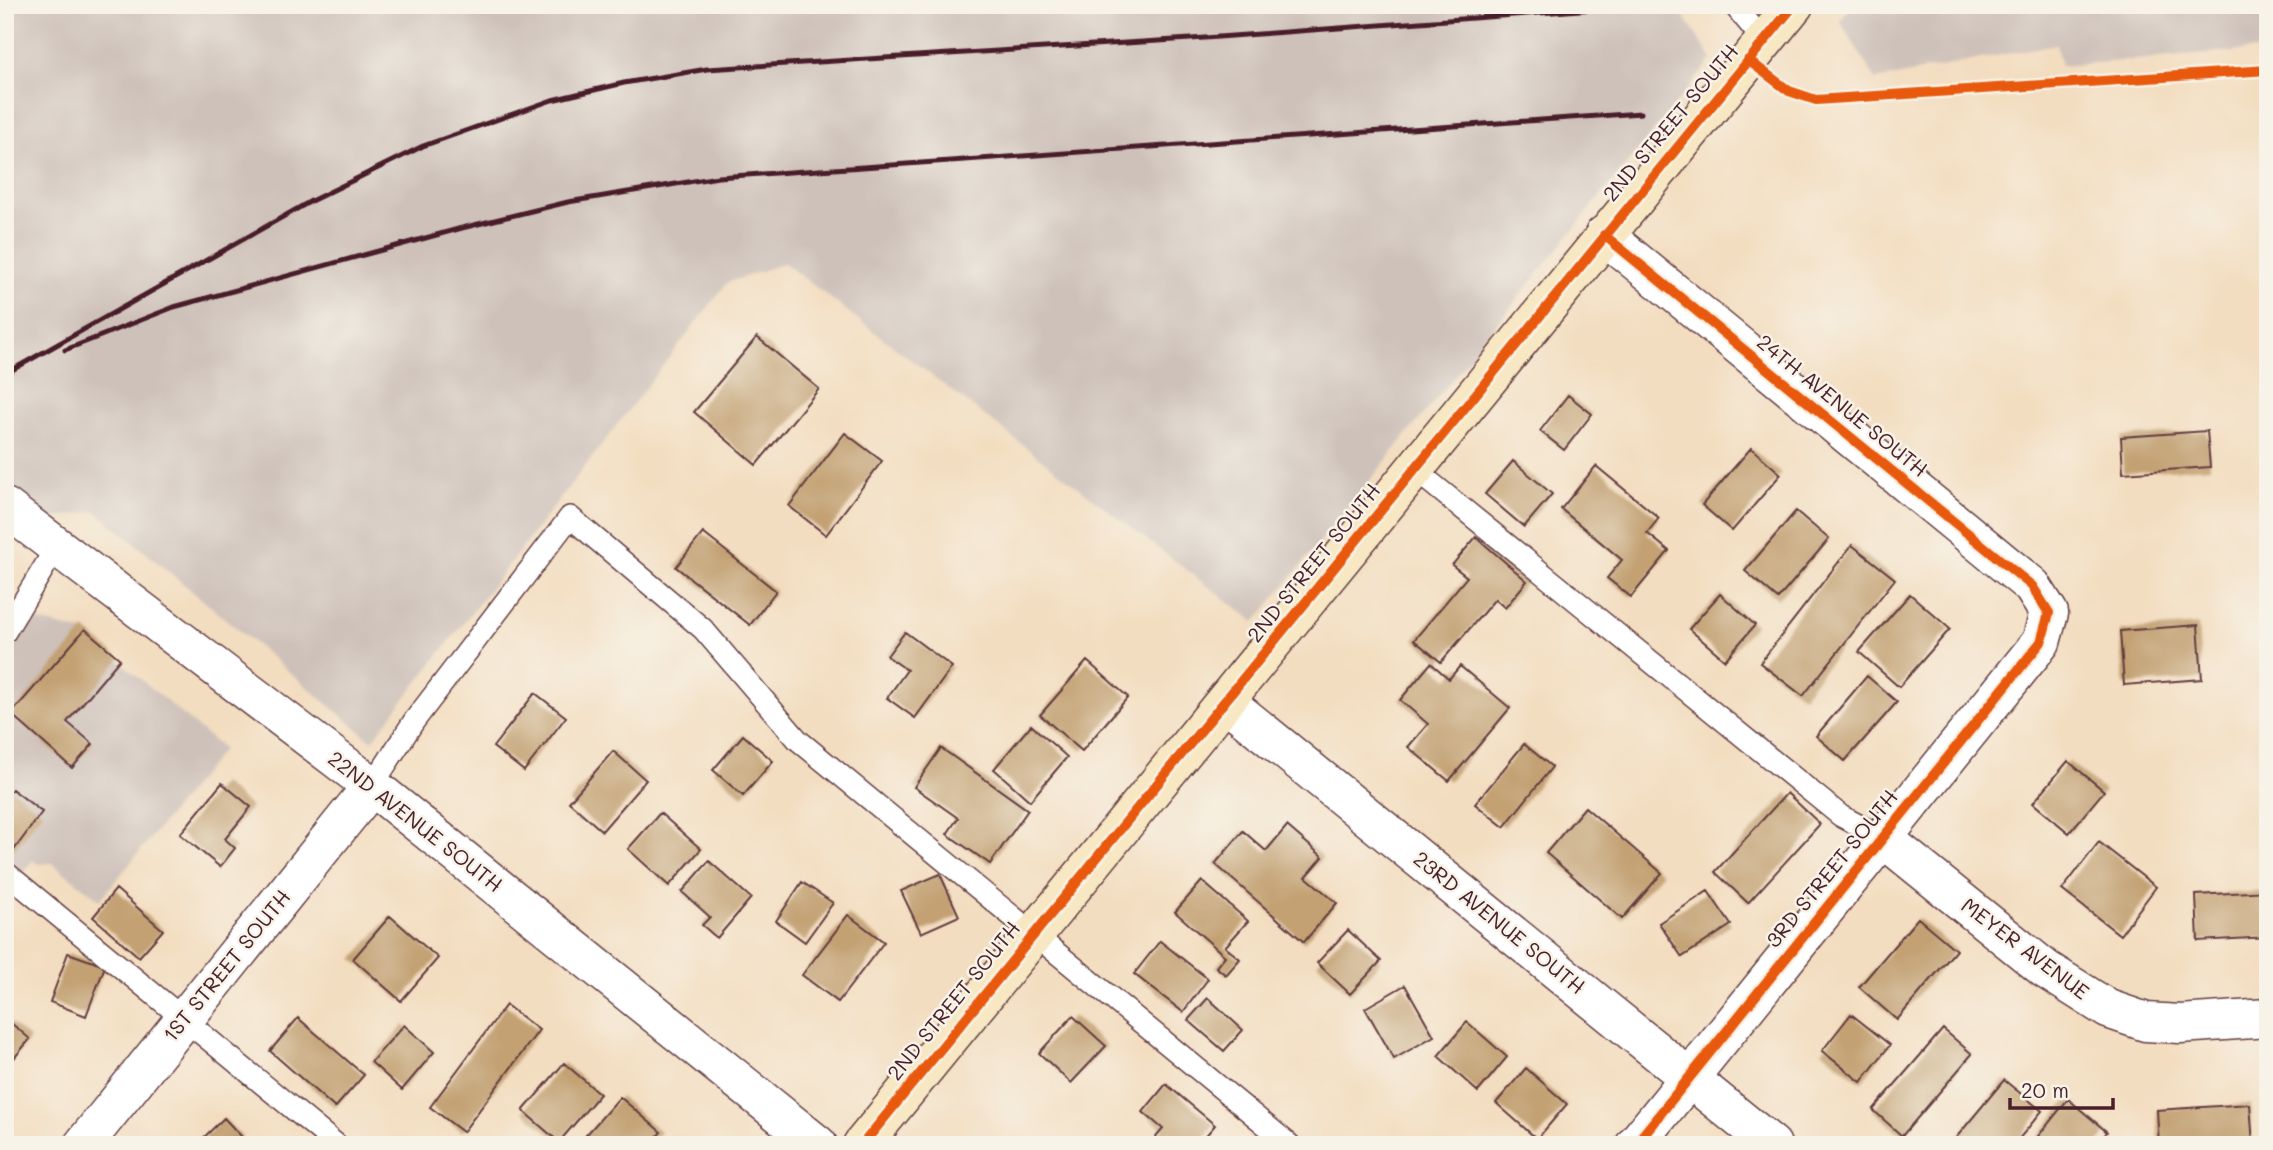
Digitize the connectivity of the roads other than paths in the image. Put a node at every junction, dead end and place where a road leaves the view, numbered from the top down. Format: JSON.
{"nodes":[{"id":1,"x":1734,"y":5,"type":"edge"},
{"id":2,"x":1794,"y":5,"type":"edge"},
{"id":3,"x":1764,"y":41,"type":"junction"},
{"id":4,"x":1604,"y":235,"type":"junction"},
{"id":5,"x":1414,"y":469,"type":"junction"},
{"id":6,"x":5,"y":507,"type":"edge"},
{"id":7,"x":57,"y":546,"type":"junction"},
{"id":8,"x":2049,"y":613,"type":"joint"},
{"id":9,"x":5,"y":632,"type":"edge"},
{"id":10,"x":1226,"y":702,"type":"junction"},
{"id":11,"x":372,"y":786,"type":"junction"},
{"id":12,"x":1882,"y":838,"type":"junction"},
{"id":13,"x":5,"y":872,"type":"edge"},
{"id":14,"x":1034,"y":934,"type":"junction"},
{"id":15,"x":2268,"y":1018,"type":"edge"},
{"id":16,"x":184,"y":1020,"type":"junction"},
{"id":17,"x":1689,"y":1078,"type":"junction"},
{"id":18,"x":83,"y":1145,"type":"edge"},
{"id":19,"x":337,"y":1145,"type":"edge"},
{"id":20,"x":818,"y":1145,"type":"edge"},
{"id":21,"x":862,"y":1145,"type":"edge"},
{"id":22,"x":1290,"y":1145,"type":"edge"},
{"id":23,"x":1635,"y":1145,"type":"edge"},
{"id":24,"x":1772,"y":1145,"type":"edge"}],
"edges":[{"from":1,"to":3,"type":"lane"},
{"from":2,"to":3,"type":"street","name":"2ND STREET SOUTH"},
{"from":3,"to":4,"type":"street","name":"2ND STREET SOUTH"},
{"from":4,"to":5,"type":"street","name":"2ND STREET SOUTH"},
{"from":4,"to":8,"type":"street","name":"24TH AVENUE SOUTH"},
{"from":5,"to":10,"type":"street","name":"2ND STREET SOUTH"},
{"from":5,"to":12,"type":"lane"},
{"from":6,"to":7,"type":"street","name":"22ND AVENUE SOUTH"},
{"from":7,"to":9,"type":"lane"},
{"from":7,"to":11,"type":"street","name":"22ND AVENUE SOUTH"},
{"from":8,"to":12,"type":"street","name":"3RD STREET SOUTH"},
{"from":10,"to":14,"type":"street","name":"2ND STREET SOUTH"},
{"from":10,"to":17,"type":"street","name":"23RD AVENUE SOUTH"},
{"from":11,"to":14,"type":"lane"},
{"from":11,"to":16,"type":"street","name":"1ST STREET SOUTH"},
{"from":11,"to":20,"type":"street","name":"22ND AVENUE SOUTH"},
{"from":12,"to":15,"type":"street","name":"MEYER AVENUE"},
{"from":12,"to":17,"type":"street","name":"3RD STREET SOUTH"},
{"from":13,"to":16,"type":"lane"},
{"from":14,"to":21,"type":"street","name":"2ND STREET SOUTH"},
{"from":14,"to":22,"type":"lane"},
{"from":16,"to":18,"type":"street","name":"1ST STREET SOUTH"},
{"from":16,"to":19,"type":"lane"},
{"from":17,"to":23,"type":"street","name":"3RD STREET SOUTH"},
{"from":17,"to":24,"type":"street","name":"23RD AVENUE SOUTH"}]}
